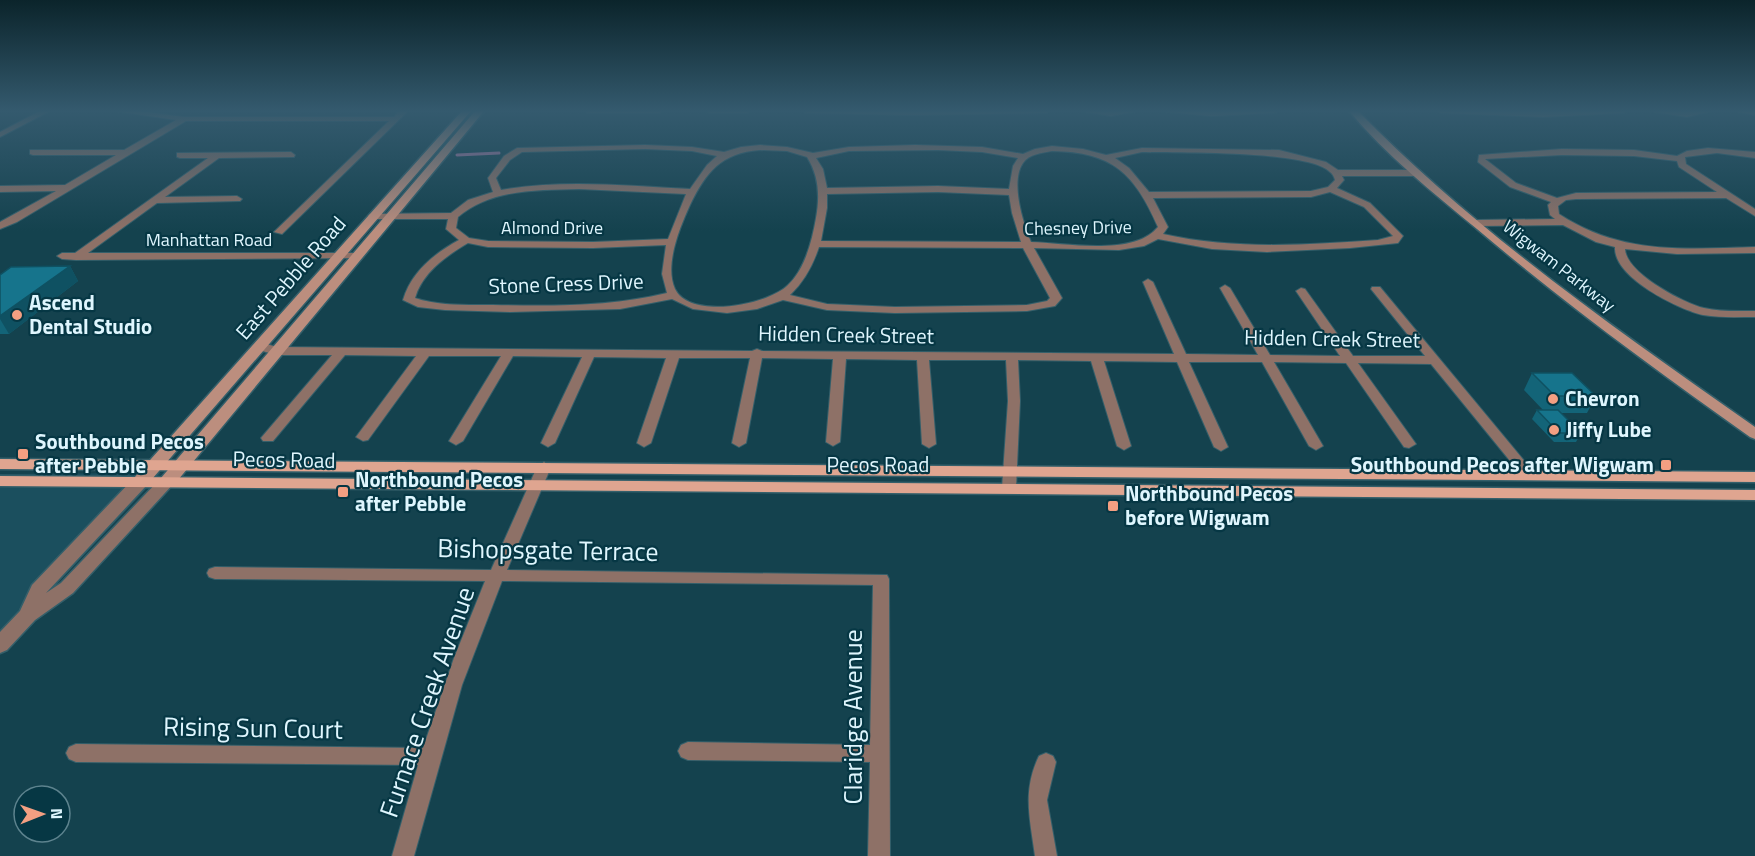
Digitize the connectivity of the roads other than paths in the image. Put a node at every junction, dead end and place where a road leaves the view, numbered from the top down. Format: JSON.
{"nodes":[{"id":1,"x":363,"y":151,"type":"edge"},
{"id":2,"x":432,"y":151,"type":"edge"},
{"id":3,"x":446,"y":151,"type":"edge"},
{"id":4,"x":518,"y":151,"type":"edge"},
{"id":5,"x":703,"y":151,"type":"edge"},
{"id":6,"x":742,"y":151,"type":"edge"},
{"id":7,"x":796,"y":151,"type":"edge"},
{"id":8,"x":835,"y":151,"type":"edge"},
{"id":9,"x":995,"y":151,"type":"edge"},
{"id":10,"x":1043,"y":151,"type":"edge"},
{"id":11,"x":1083,"y":151,"type":"edge"},
{"id":12,"x":1137,"y":151,"type":"edge"},
{"id":13,"x":1185,"y":151,"type":"edge"},
{"id":14,"x":1394,"y":151,"type":"edge"},
{"id":15,"x":1700,"y":151,"type":"edge"},
{"id":16,"x":1718,"y":151,"type":"edge"},
{"id":17,"x":33,"y":152,"type":"dead end"},
{"id":18,"x":126,"y":152,"type":"joint"},
{"id":19,"x":180,"y":155,"type":"dead end"},
{"id":20,"x":217,"y":155,"type":"junction"},
{"id":21,"x":291,"y":155,"type":"dead end"},
{"id":22,"x":726,"y":155,"type":"junction"},
{"id":23,"x":810,"y":155,"type":"junction"},
{"id":24,"x":1755,"y":155,"type":"edge"},
{"id":25,"x":1026,"y":157,"type":"junction"},
{"id":26,"x":1107,"y":157,"type":"junction"},
{"id":27,"x":1681,"y":159,"type":"junction"},
{"id":28,"x":1336,"y":173,"type":"junction"},
{"id":29,"x":1417,"y":173,"type":"junction"},
{"id":30,"x":67,"y":188,"type":"junction"},
{"id":31,"x":0,"y":189,"type":"edge"},
{"id":32,"x":1331,"y":189,"type":"junction"},
{"id":33,"x":823,"y":191,"type":"junction"},
{"id":34,"x":692,"y":192,"type":"junction"},
{"id":35,"x":1014,"y":192,"type":"junction"},
{"id":36,"x":498,"y":194,"type":"junction"},
{"id":37,"x":1147,"y":195,"type":"junction"},
{"id":38,"x":1726,"y":195,"type":"junction"},
{"id":39,"x":237,"y":199,"type":"dead end"},
{"id":40,"x":155,"y":200,"type":"junction"},
{"id":41,"x":1558,"y":202,"type":"junction"},
{"id":42,"x":1755,"y":213,"type":"edge"},
{"id":43,"x":374,"y":216,"type":"junction"},
{"id":44,"x":390,"y":216,"type":"junction"},
{"id":45,"x":453,"y":216,"type":"junction"},
{"id":46,"x":1563,"y":222,"type":"junction"},
{"id":47,"x":1475,"y":223,"type":"junction"},
{"id":48,"x":0,"y":226,"type":"edge"},
{"id":49,"x":279,"y":232,"type":"dead end"},
{"id":50,"x":1158,"y":236,"type":"junction"},
{"id":51,"x":466,"y":240,"type":"junction"},
{"id":52,"x":672,"y":242,"type":"junction"},
{"id":53,"x":815,"y":244,"type":"junction"},
{"id":54,"x":1620,"y":244,"type":"junction"},
{"id":55,"x":1028,"y":245,"type":"junction"},
{"id":56,"x":1755,"y":250,"type":"edge"},
{"id":57,"x":62,"y":256,"type":"dead end"},
{"id":58,"x":76,"y":256,"type":"junction"},
{"id":59,"x":338,"y":256,"type":"junction"},
{"id":60,"x":356,"y":256,"type":"junction"},
{"id":61,"x":1148,"y":282,"type":"dead end"},
{"id":62,"x":1225,"y":288,"type":"dead end"},
{"id":63,"x":1376,"y":289,"type":"dead end"},
{"id":64,"x":1301,"y":291,"type":"dead end"},
{"id":65,"x":674,"y":295,"type":"junction"},
{"id":66,"x":782,"y":296,"type":"junction"},
{"id":67,"x":1755,"y":314,"type":"edge"},
{"id":68,"x":259,"y":346,"type":"junction"},
{"id":69,"x":277,"y":351,"type":"junction"},
{"id":70,"x":342,"y":351,"type":"junction"},
{"id":71,"x":426,"y":351,"type":"junction"},
{"id":72,"x":510,"y":352,"type":"junction"},
{"id":73,"x":590,"y":352,"type":"junction"},
{"id":74,"x":674,"y":353,"type":"junction"},
{"id":75,"x":757,"y":353,"type":"junction"},
{"id":76,"x":840,"y":354,"type":"junction"},
{"id":77,"x":923,"y":355,"type":"junction"},
{"id":78,"x":1012,"y":356,"type":"junction"},
{"id":79,"x":1096,"y":357,"type":"junction"},
{"id":80,"x":1180,"y":357,"type":"junction"},
{"id":81,"x":1267,"y":358,"type":"junction"},
{"id":82,"x":1350,"y":359,"type":"junction"},
{"id":83,"x":1434,"y":360,"type":"junction"},
{"id":84,"x":1755,"y":434,"type":"edge"},
{"id":85,"x":363,"y":437,"type":"dead end"},
{"id":86,"x":268,"y":438,"type":"dead end"},
{"id":87,"x":456,"y":441,"type":"dead end"},
{"id":88,"x":833,"y":442,"type":"dead end"},
{"id":89,"x":548,"y":443,"type":"dead end"},
{"id":90,"x":644,"y":443,"type":"dead end"},
{"id":91,"x":739,"y":443,"type":"dead end"},
{"id":92,"x":929,"y":444,"type":"dead end"},
{"id":93,"x":1409,"y":444,"type":"dead end"},
{"id":94,"x":1124,"y":446,"type":"dead end"},
{"id":95,"x":1316,"y":446,"type":"dead end"},
{"id":96,"x":1221,"y":447,"type":"dead end"},
{"id":97,"x":0,"y":464,"type":"edge"},
{"id":98,"x":544,"y":467,"type":"junction"},
{"id":99,"x":159,"y":469,"type":"junction"},
{"id":100,"x":1465,"y":474,"type":"junction"},
{"id":101,"x":1529,"y":475,"type":"junction"},
{"id":102,"x":1755,"y":477,"type":"edge"},
{"id":103,"x":1009,"y":480,"type":"junction"},
{"id":104,"x":0,"y":481,"type":"edge"},
{"id":105,"x":167,"y":482,"type":"junction"},
{"id":106,"x":537,"y":485,"type":"junction"},
{"id":107,"x":1479,"y":492,"type":"junction"},
{"id":108,"x":1755,"y":495,"type":"edge"},
{"id":109,"x":215,"y":573,"type":"dead end"},
{"id":110,"x":498,"y":574,"type":"junction"},
{"id":111,"x":881,"y":579,"type":"joint"},
{"id":112,"x":28,"y":615,"type":"junction"},
{"id":113,"x":0,"y":645,"type":"edge"},
{"id":114,"x":688,"y":751,"type":"dead end"},
{"id":115,"x":76,"y":753,"type":"dead end"},
{"id":116,"x":880,"y":753,"type":"junction"},
{"id":117,"x":430,"y":757,"type":"junction"},
{"id":118,"x":1046,"y":762,"type":"dead end"},
{"id":119,"x":403,"y":856,"type":"edge"},
{"id":120,"x":879,"y":856,"type":"edge"},
{"id":121,"x":1046,"y":856,"type":"edge"}],
"edges":[{"from":1,"to":49,"type":"street"},
{"from":2,"to":43,"type":"main road","name":"East Pebble Road"},
{"from":3,"to":44,"type":"main road"},
{"from":4,"to":36,"type":"street"},
{"from":5,"to":22,"type":"street"},
{"from":6,"to":22,"type":"street"},
{"from":7,"to":23,"type":"street"},
{"from":8,"to":23,"type":"street"},
{"from":9,"to":25,"type":"street"},
{"from":10,"to":25,"type":"street"},
{"from":11,"to":26,"type":"street"},
{"from":12,"to":26,"type":"street"},
{"from":13,"to":28,"type":"street"},
{"from":14,"to":29,"type":"main road","name":"Wigwam Parkway"},
{"from":15,"to":27,"type":"street"},
{"from":16,"to":24,"type":"street"},
{"from":17,"to":18,"type":"street"},
{"from":18,"to":30,"type":"street"},
{"from":19,"to":20,"type":"street"},
{"from":20,"to":21,"type":"street"},
{"from":20,"to":40,"type":"street"},
{"from":22,"to":34,"type":"street"},
{"from":23,"to":33,"type":"street"},
{"from":25,"to":35,"type":"street"},
{"from":26,"to":37,"type":"street"},
{"from":27,"to":38,"type":"street"},
{"from":27,"to":41,"type":"street"},
{"from":28,"to":29,"type":"street"},
{"from":28,"to":32,"type":"street"},
{"from":29,"to":47,"type":"main road","name":"Wigwam Parkway"},
{"from":30,"to":31,"type":"street"},
{"from":30,"to":48,"type":"street"},
{"from":32,"to":37,"type":"street"},
{"from":32,"to":50,"type":"street","name":"Chesney Drive"},
{"from":33,"to":35,"type":"street"},
{"from":33,"to":53,"type":"street"},
{"from":34,"to":36,"type":"street"},
{"from":34,"to":52,"type":"street"},
{"from":35,"to":55,"type":"street"},
{"from":36,"to":45,"type":"street"},
{"from":37,"to":50,"type":"street"},
{"from":38,"to":41,"type":"street"},
{"from":38,"to":42,"type":"street"},
{"from":39,"to":40,"type":"street"},
{"from":40,"to":58,"type":"street"},
{"from":41,"to":46,"type":"street"},
{"from":43,"to":44,"type":"street"},
{"from":43,"to":59,"type":"main road","name":"East Pebble Road"},
{"from":44,"to":45,"type":"street"},
{"from":44,"to":60,"type":"main road"},
{"from":45,"to":51,"type":"street"},
{"from":46,"to":47,"type":"street"},
{"from":46,"to":54,"type":"street"},
{"from":47,"to":84,"type":"main road","name":"Wigwam Parkway"},
{"from":50,"to":55,"type":"street","name":"Chesney Drive"},
{"from":51,"to":52,"type":"street","name":"Almond Drive"},
{"from":51,"to":65,"type":"street","name":"Stone Cress Drive"},
{"from":52,"to":65,"type":"street"},
{"from":53,"to":55,"type":"street","name":"Chesney Drive"},
{"from":53,"to":66,"type":"street"},
{"from":54,"to":56,"type":"street"},
{"from":54,"to":67,"type":"street"},
{"from":55,"to":66,"type":"street"},
{"from":57,"to":58,"type":"street","name":"Manhattan Road"},
{"from":58,"to":59,"type":"street","name":"Manhattan Road"},
{"from":59,"to":60,"type":"street","name":"Manhattan Road"},
{"from":59,"to":68,"type":"main road","name":"East Pebble Road"},
{"from":60,"to":69,"type":"main road"},
{"from":61,"to":80,"type":"street"},
{"from":62,"to":81,"type":"street"},
{"from":63,"to":83,"type":"street"},
{"from":64,"to":82,"type":"street"},
{"from":65,"to":66,"type":"street","name":"Stone Cress Drive"},
{"from":68,"to":69,"type":"street","name":"Hidden Creek Street"},
{"from":68,"to":99,"type":"main road","name":"East Pebble Road"},
{"from":69,"to":70,"type":"street","name":"Hidden Creek Street"},
{"from":69,"to":99,"type":"main road"},
{"from":70,"to":71,"type":"street","name":"Hidden Creek Street"},
{"from":70,"to":86,"type":"street"},
{"from":71,"to":72,"type":"street","name":"Hidden Creek Street"},
{"from":71,"to":85,"type":"street"},
{"from":72,"to":73,"type":"street","name":"Hidden Creek Street"},
{"from":72,"to":87,"type":"street"},
{"from":73,"to":74,"type":"street","name":"Hidden Creek Street"},
{"from":73,"to":89,"type":"street"},
{"from":74,"to":75,"type":"street","name":"Hidden Creek Street"},
{"from":74,"to":90,"type":"street"},
{"from":75,"to":76,"type":"street","name":"Hidden Creek Street"},
{"from":75,"to":91,"type":"street"},
{"from":76,"to":77,"type":"street","name":"Hidden Creek Street"},
{"from":76,"to":88,"type":"street"},
{"from":77,"to":78,"type":"street","name":"Hidden Creek Street"},
{"from":77,"to":92,"type":"street"},
{"from":78,"to":79,"type":"street","name":"Hidden Creek Street"},
{"from":78,"to":103,"type":"street"},
{"from":79,"to":80,"type":"street","name":"Hidden Creek Street"},
{"from":79,"to":94,"type":"street"},
{"from":80,"to":81,"type":"street","name":"Hidden Creek Street"},
{"from":80,"to":96,"type":"street"},
{"from":81,"to":82,"type":"street","name":"Hidden Creek Street"},
{"from":81,"to":95,"type":"street"},
{"from":82,"to":83,"type":"street","name":"Hidden Creek Street"},
{"from":82,"to":93,"type":"street"},
{"from":83,"to":101,"type":"street"},
{"from":97,"to":99,"type":"main road"},
{"from":98,"to":99,"type":"main road","name":"Pecos Road"},
{"from":98,"to":103,"type":"main road","name":"Pecos Road"},
{"from":98,"to":106,"type":"street","name":"Furnace Creek Avenue"},
{"from":99,"to":104,"type":"main road","name":"Pecos Road"},
{"from":99,"to":105,"type":"main road","name":"Pecos Road"},
{"from":99,"to":105,"type":"main road"},
{"from":99,"to":112,"type":"street"},
{"from":100,"to":101,"type":"main road","name":"Pecos Road"},
{"from":100,"to":103,"type":"main road","name":"Pecos Road"},
{"from":100,"to":107,"type":"main road"},
{"from":101,"to":102,"type":"main road","name":"Pecos Road"},
{"from":103,"to":106,"type":"main road","name":"Pecos Road"},
{"from":103,"to":107,"type":"main road","name":"Pecos Road"},
{"from":105,"to":106,"type":"main road","name":"Pecos Road"},
{"from":105,"to":112,"type":"street"},
{"from":106,"to":110,"type":"street","name":"Furnace Creek Avenue"},
{"from":107,"to":108,"type":"main road","name":"Pecos Road"},
{"from":109,"to":110,"type":"street","name":"Bishopsgate Terrace"},
{"from":110,"to":111,"type":"street","name":"Bishopsgate Terrace"},
{"from":110,"to":117,"type":"street","name":"Furnace Creek Avenue"},
{"from":111,"to":116,"type":"street","name":"Claridge Avenue"},
{"from":112,"to":113,"type":"street"},
{"from":114,"to":116,"type":"street"},
{"from":115,"to":117,"type":"street","name":"Rising Sun Court"},
{"from":116,"to":120,"type":"street","name":"Claridge Avenue"},
{"from":117,"to":119,"type":"street","name":"Furnace Creek Avenue"},
{"from":118,"to":121,"type":"street"}]}
